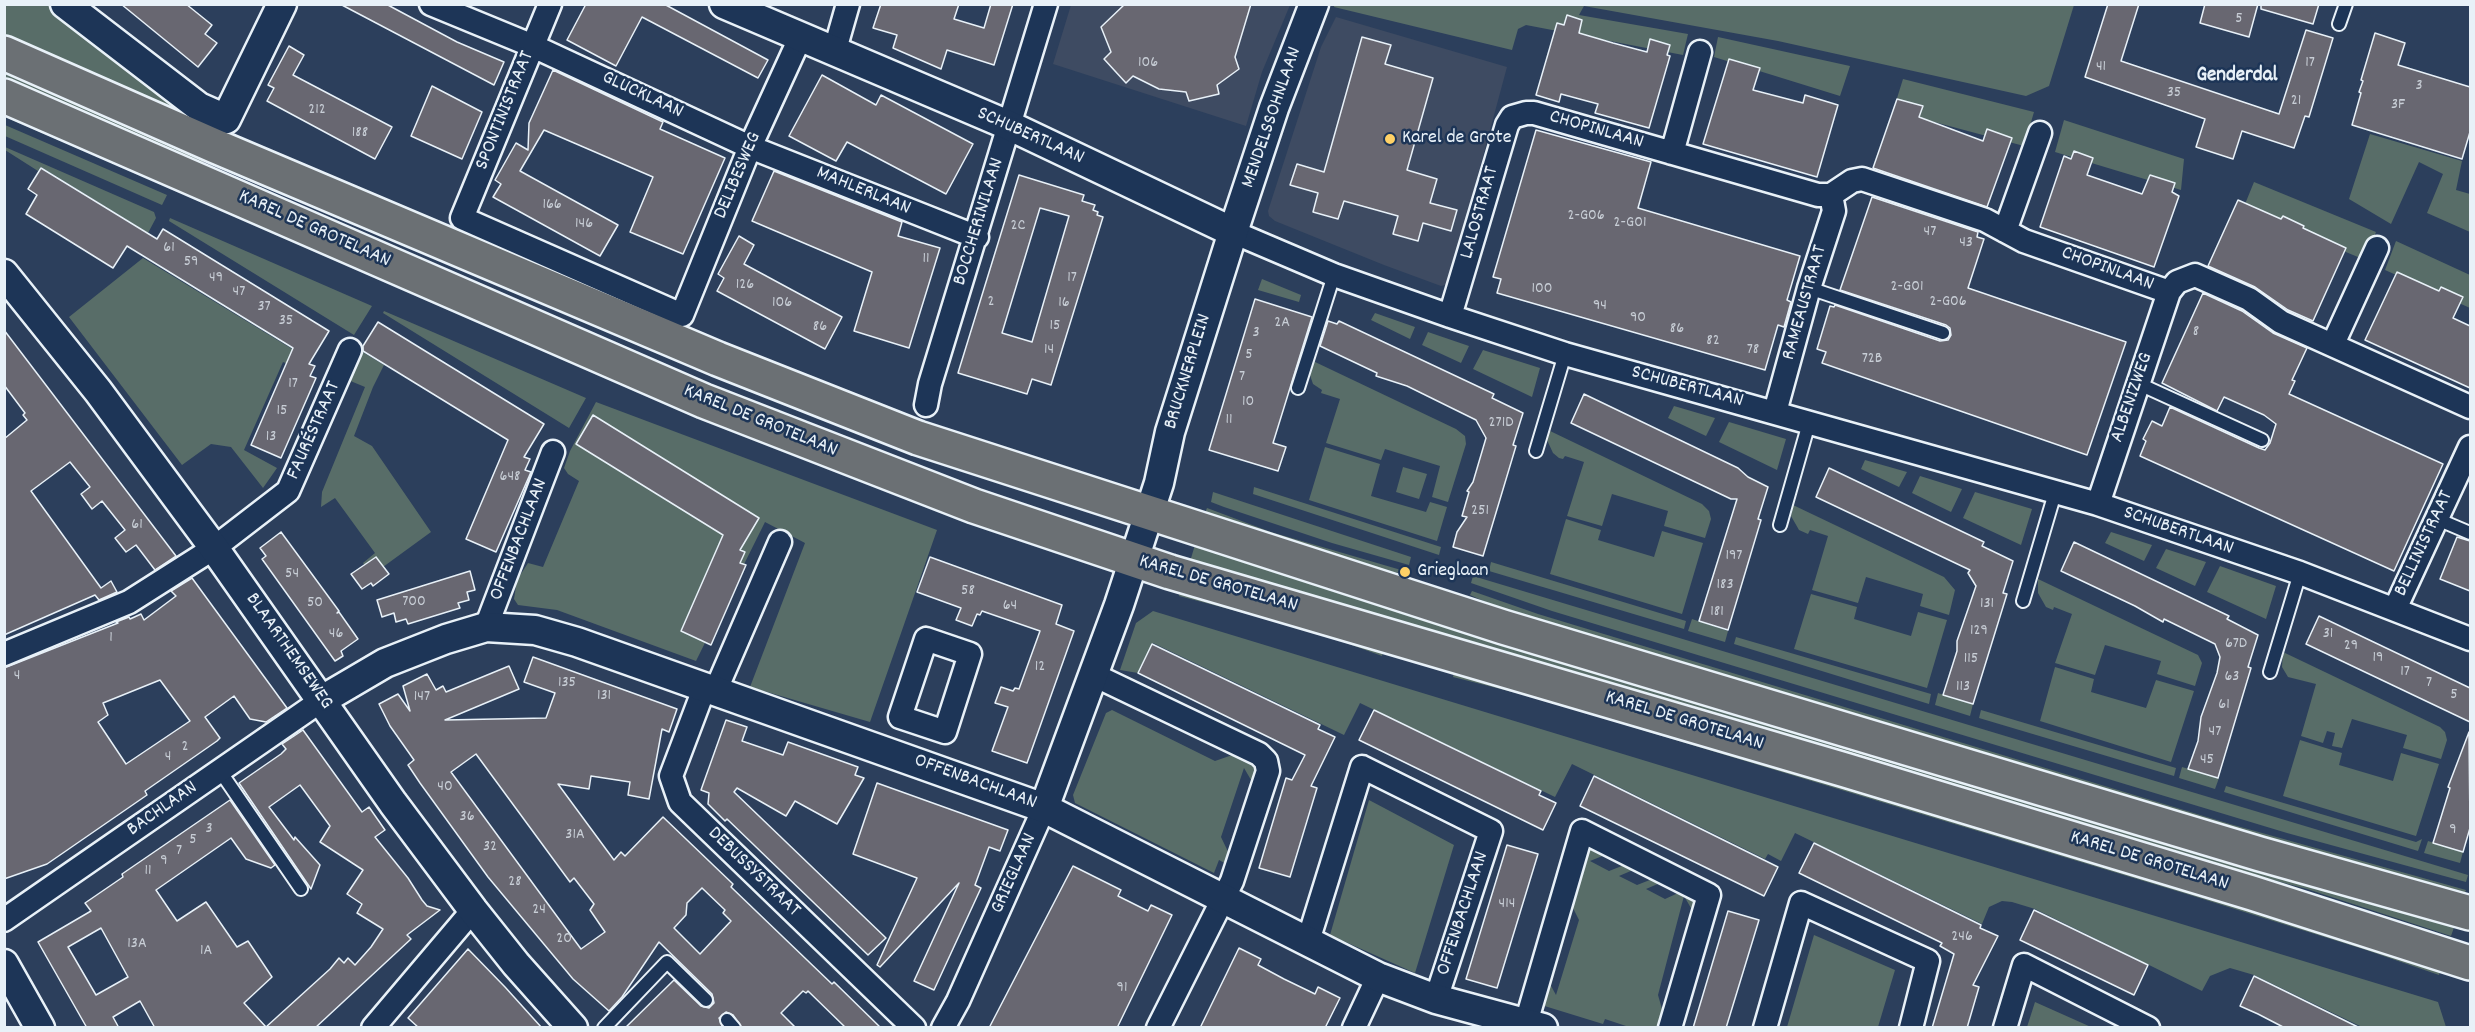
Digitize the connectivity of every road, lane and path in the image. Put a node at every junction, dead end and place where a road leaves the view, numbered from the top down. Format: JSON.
{"nodes":[{"id":1,"x":65,"y":4,"type":"edge"},
{"id":2,"x":282,"y":4,"type":"edge"},
{"id":3,"x":431,"y":4,"type":"edge"},
{"id":4,"x":550,"y":4,"type":"edge"},
{"id":5,"x":724,"y":4,"type":"edge"},
{"id":6,"x":848,"y":4,"type":"edge"},
{"id":7,"x":1046,"y":4,"type":"edge"},
{"id":8,"x":1314,"y":4,"type":"edge"},
{"id":9,"x":2346,"y":4,"type":"edge"},
{"id":10,"x":2339,"y":24,"type":"dead end"},
{"id":11,"x":800,"y":38,"type":"junction"},
{"id":12,"x":533,"y":46,"type":"junction"},
{"id":13,"x":1700,"y":52,"type":"dead end"},
{"id":14,"x":4,"y":53,"type":"edge"},
{"id":15,"x":834,"y":53,"type":"junction"},
{"id":16,"x":4,"y":96,"type":"edge"},
{"id":17,"x":1519,"y":114,"type":"joint"},
{"id":18,"x":1008,"y":125,"type":"junction"},
{"id":19,"x":2040,"y":133,"type":"dead end"},
{"id":20,"x":750,"y":147,"type":"junction"},
{"id":21,"x":1672,"y":153,"type":"junction"},
{"id":22,"x":1831,"y":195,"type":"junction"},
{"id":23,"x":2005,"y":231,"type":"junction"},
{"id":24,"x":1233,"y":232,"type":"junction"},
{"id":25,"x":977,"y":237,"type":"junction"},
{"id":26,"x":2377,"y":248,"type":"dead end"},
{"id":27,"x":4,"y":274,"type":"edge"},
{"id":28,"x":1334,"y":275,"type":"junction"},
{"id":29,"x":1809,"y":288,"type":"junction"},
{"id":30,"x":2169,"y":292,"type":"junction"},
{"id":31,"x":682,"y":315,"type":"joint"},
{"id":32,"x":1450,"y":316,"type":"junction"},
{"id":33,"x":1943,"y":333,"type":"dead end"},
{"id":34,"x":2333,"y":344,"type":"junction"},
{"id":35,"x":350,"y":350,"type":"dead end"},
{"id":36,"x":1565,"y":354,"type":"junction"},
{"id":37,"x":2137,"y":383,"type":"junction"},
{"id":38,"x":1298,"y":388,"type":"dead end"},
{"id":39,"x":926,"y":405,"type":"dead end"},
{"id":40,"x":2470,"y":407,"type":"edge"},
{"id":41,"x":1775,"y":412,"type":"junction"},
{"id":42,"x":1809,"y":423,"type":"junction"},
{"id":43,"x":2262,"y":440,"type":"dead end"},
{"id":44,"x":2470,"y":447,"type":"edge"},
{"id":45,"x":1536,"y":451,"type":"dead end"},
{"id":46,"x":553,"y":452,"type":"dead end"},
{"id":47,"x":2055,"y":493,"type":"junction"},
{"id":48,"x":2098,"y":504,"type":"junction"},
{"id":49,"x":1150,"y":512,"type":"junction"},
{"id":50,"x":2437,"y":519,"type":"junction"},
{"id":51,"x":1780,"y":525,"type":"dead end"},
{"id":52,"x":2470,"y":533,"type":"edge"},
{"id":53,"x":780,"y":543,"type":"dead end"},
{"id":54,"x":214,"y":548,"type":"junction"},
{"id":55,"x":1134,"y":560,"type":"junction"},
{"id":56,"x":2300,"y":573,"type":"junction"},
{"id":57,"x":2023,"y":601,"type":"dead end"},
{"id":58,"x":2395,"y":609,"type":"junction"},
{"id":59,"x":486,"y":627,"type":"junction"},
{"id":60,"x":2470,"y":639,"type":"edge"},
{"id":61,"x":4,"y":654,"type":"edge"},
{"id":62,"x":2270,"y":672,"type":"dead end"},
{"id":63,"x":1095,"y":675,"type":"junction"},
{"id":64,"x":710,"y":691,"type":"junction"},
{"id":65,"x":322,"y":700,"type":"junction"},
{"id":66,"x":914,"y":722,"type":"dead end"},
{"id":67,"x":901,"y":757,"type":"junction"},
{"id":68,"x":220,"y":771,"type":"junction"},
{"id":69,"x":1044,"y":808,"type":"junction"},
{"id":70,"x":301,"y":889,"type":"dead end"},
{"id":71,"x":1224,"y":900,"type":"junction"},
{"id":72,"x":473,"y":910,"type":"junction"},
{"id":73,"x":2470,"y":913,"type":"edge"},
{"id":74,"x":4,"y":920,"type":"edge"},
{"id":75,"x":1308,"y":941,"type":"junction"},
{"id":76,"x":2470,"y":963,"type":"edge"},
{"id":77,"x":4,"y":964,"type":"edge"},
{"id":78,"x":1378,"y":977,"type":"junction"},
{"id":79,"x":706,"y":999,"type":"dead end"},
{"id":80,"x":1436,"y":999,"type":"junction"},
{"id":81,"x":1534,"y":1025,"type":"edge"},
{"id":82,"x":40,"y":1028,"type":"edge"},
{"id":83,"x":373,"y":1028,"type":"edge"},
{"id":84,"x":573,"y":1028,"type":"edge"},
{"id":85,"x":604,"y":1028,"type":"edge"},
{"id":86,"x":914,"y":1028,"type":"edge"},
{"id":87,"x":943,"y":1028,"type":"edge"},
{"id":88,"x":1158,"y":1028,"type":"edge"},
{"id":89,"x":1354,"y":1028,"type":"edge"},
{"id":90,"x":1670,"y":1028,"type":"edge"},
{"id":91,"x":1765,"y":1028,"type":"edge"},
{"id":92,"x":1911,"y":1028,"type":"edge"},
{"id":93,"x":2005,"y":1028,"type":"edge"},
{"id":94,"x":2148,"y":1028,"type":"edge"}],
"edges":[{"from":1,"to":2,"type":"street"},
{"from":3,"to":12,"type":"street","name":"GLUCKLAAN"},
{"from":4,"to":12,"type":"street","name":"SPONTINISTRAAT"},
{"from":5,"to":11,"type":"street","name":"SCHUBERTLAAN"},
{"from":6,"to":15,"type":"street"},
{"from":7,"to":18,"type":"street","name":"BOCCHERINILAAN"},
{"from":8,"to":24,"type":"street","name":"MENDELSSOHNLAAN"},
{"from":9,"to":10,"type":"lane"},
{"from":11,"to":15,"type":"street","name":"SCHUBERTLAAN"},
{"from":11,"to":20,"type":"street","name":"DELIBESWEG"},
{"from":12,"to":20,"type":"street","name":"GLUCKLAAN"},
{"from":12,"to":31,"type":"street","name":"SPONTINISTRAAT"},
{"from":13,"to":21,"type":"street"},
{"from":14,"to":49,"type":"main road","name":"KAREL DE GROTELAAN"},
{"from":15,"to":18,"type":"street","name":"SCHUBERTLAAN"},
{"from":16,"to":55,"type":"main road","name":"KAREL DE GROTELAAN"},
{"from":17,"to":21,"type":"street","name":"CHOPINLAAN"},
{"from":17,"to":32,"type":"street","name":"LALOSTRAAT"},
{"from":18,"to":24,"type":"street","name":"SCHUBERTLAAN"},
{"from":18,"to":25,"type":"street","name":"BOCCHERINILAAN"},
{"from":19,"to":23,"type":"street"},
{"from":20,"to":25,"type":"street","name":"MAHLERLAAN"},
{"from":20,"to":31,"type":"street","name":"DELIBESWEG"},
{"from":21,"to":22,"type":"street","name":"CHOPINLAAN"},
{"from":22,"to":23,"type":"street","name":"CHOPINLAAN"},
{"from":22,"to":29,"type":"street","name":"RAMEAUSTRAAT"},
{"from":23,"to":30,"type":"street","name":"CHOPINLAAN"},
{"from":24,"to":28,"type":"street","name":"SCHUBERTLAAN"},
{"from":24,"to":49,"type":"street","name":"BRUCKNERPLEIN"},
{"from":25,"to":39,"type":"street","name":"BOCCHERINILAAN"},
{"from":26,"to":34,"type":"street"},
{"from":27,"to":54,"type":"street","name":"BLAARTHEMSEWEG"},
{"from":28,"to":32,"type":"street","name":"SCHUBERTLAAN"},
{"from":28,"to":38,"type":"lane"},
{"from":29,"to":33,"type":"lane"},
{"from":29,"to":41,"type":"street","name":"RAMEAUSTRAAT"},
{"from":30,"to":34,"type":"street","name":"CHOPINLAAN"},
{"from":30,"to":37,"type":"street","name":"ALBENIZWEG"},
{"from":32,"to":36,"type":"street","name":"SCHUBERTLAAN"},
{"from":34,"to":40,"type":"street","name":"CHOPINLAAN"},
{"from":35,"to":54,"type":"street","name":"FAURÉSTRAAT"},
{"from":36,"to":41,"type":"street","name":"SCHUBERTLAAN"},
{"from":36,"to":45,"type":"lane"},
{"from":37,"to":43,"type":"lane"},
{"from":37,"to":48,"type":"street","name":"ALBENIZWEG"},
{"from":41,"to":42,"type":"street","name":"SCHUBERTLAAN"},
{"from":42,"to":47,"type":"street","name":"SCHUBERTLAAN"},
{"from":42,"to":51,"type":"lane"},
{"from":44,"to":50,"type":"street","name":"BELLINISTRAAT"},
{"from":46,"to":59,"type":"street","name":"OFFENBACHLAAN"},
{"from":47,"to":48,"type":"street","name":"SCHUBERTLAAN"},
{"from":47,"to":57,"type":"lane"},
{"from":48,"to":56,"type":"street","name":"SCHUBERTLAAN"},
{"from":49,"to":55,"type":"street","name":"GRIEGLAAN"},
{"from":49,"to":73,"type":"main road","name":"KAREL DE GROTELAAN"},
{"from":50,"to":52,"type":"lane"},
{"from":50,"to":58,"type":"street","name":"BELLINISTRAAT"},
{"from":53,"to":64,"type":"street"},
{"from":54,"to":61,"type":"street","name":"FAURÉSTRAAT"},
{"from":54,"to":65,"type":"street","name":"BLAARTHEMSEWEG"},
{"from":55,"to":63,"type":"street","name":"GRIEGLAAN"},
{"from":55,"to":76,"type":"main road","name":"KAREL DE GROTELAAN"},
{"from":56,"to":58,"type":"street","name":"SCHUBERTLAAN"},
{"from":56,"to":62,"type":"lane"},
{"from":58,"to":60,"type":"street","name":"SCHUBERTLAAN"},
{"from":59,"to":64,"type":"street","name":"OFFENBACHLAAN"},
{"from":59,"to":65,"type":"street","name":"OFFENBACHLAAN"},
{"from":63,"to":69,"type":"street","name":"GRIEGLAAN"},
{"from":63,"to":71,"type":"street"},
{"from":64,"to":67,"type":"street","name":"OFFENBACHLAAN"},
{"from":64,"to":86,"type":"street","name":"DEBUSSYSTRAAT"},
{"from":65,"to":68,"type":"street","name":"BACHLAAN"},
{"from":65,"to":72,"type":"street","name":"BLAARTHEMSEWEG"},
{"from":66,"to":67,"type":"street"},
{"from":67,"to":69,"type":"street","name":"OFFENBACHLAAN"},
{"from":68,"to":70,"type":"lane"},
{"from":68,"to":74,"type":"street","name":"BACHLAAN"},
{"from":69,"to":71,"type":"street","name":"OFFENBACHLAAN"},
{"from":69,"to":87,"type":"street","name":"GRIEGLAAN"},
{"from":71,"to":75,"type":"street","name":"OFFENBACHLAAN"},
{"from":71,"to":88,"type":"street"},
{"from":72,"to":83,"type":"street"},
{"from":72,"to":84,"type":"street","name":"BLAARTHEMSEWEG"},
{"from":75,"to":78,"type":"street","name":"OFFENBACHLAAN"},
{"from":75,"to":80,"type":"street","name":"OFFENBACHLAAN"},
{"from":77,"to":82,"type":"street"},
{"from":78,"to":80,"type":"street","name":"OFFENBACHLAAN"},
{"from":78,"to":89,"type":"street"},
{"from":79,"to":85,"type":"lane"},
{"from":80,"to":81,"type":"street","name":"OFFENBACHLAAN"},
{"from":81,"to":90,"type":"street","name":"OFFENBACHLAAN"},
{"from":91,"to":92,"type":"street"},
{"from":93,"to":94,"type":"street"}]}
